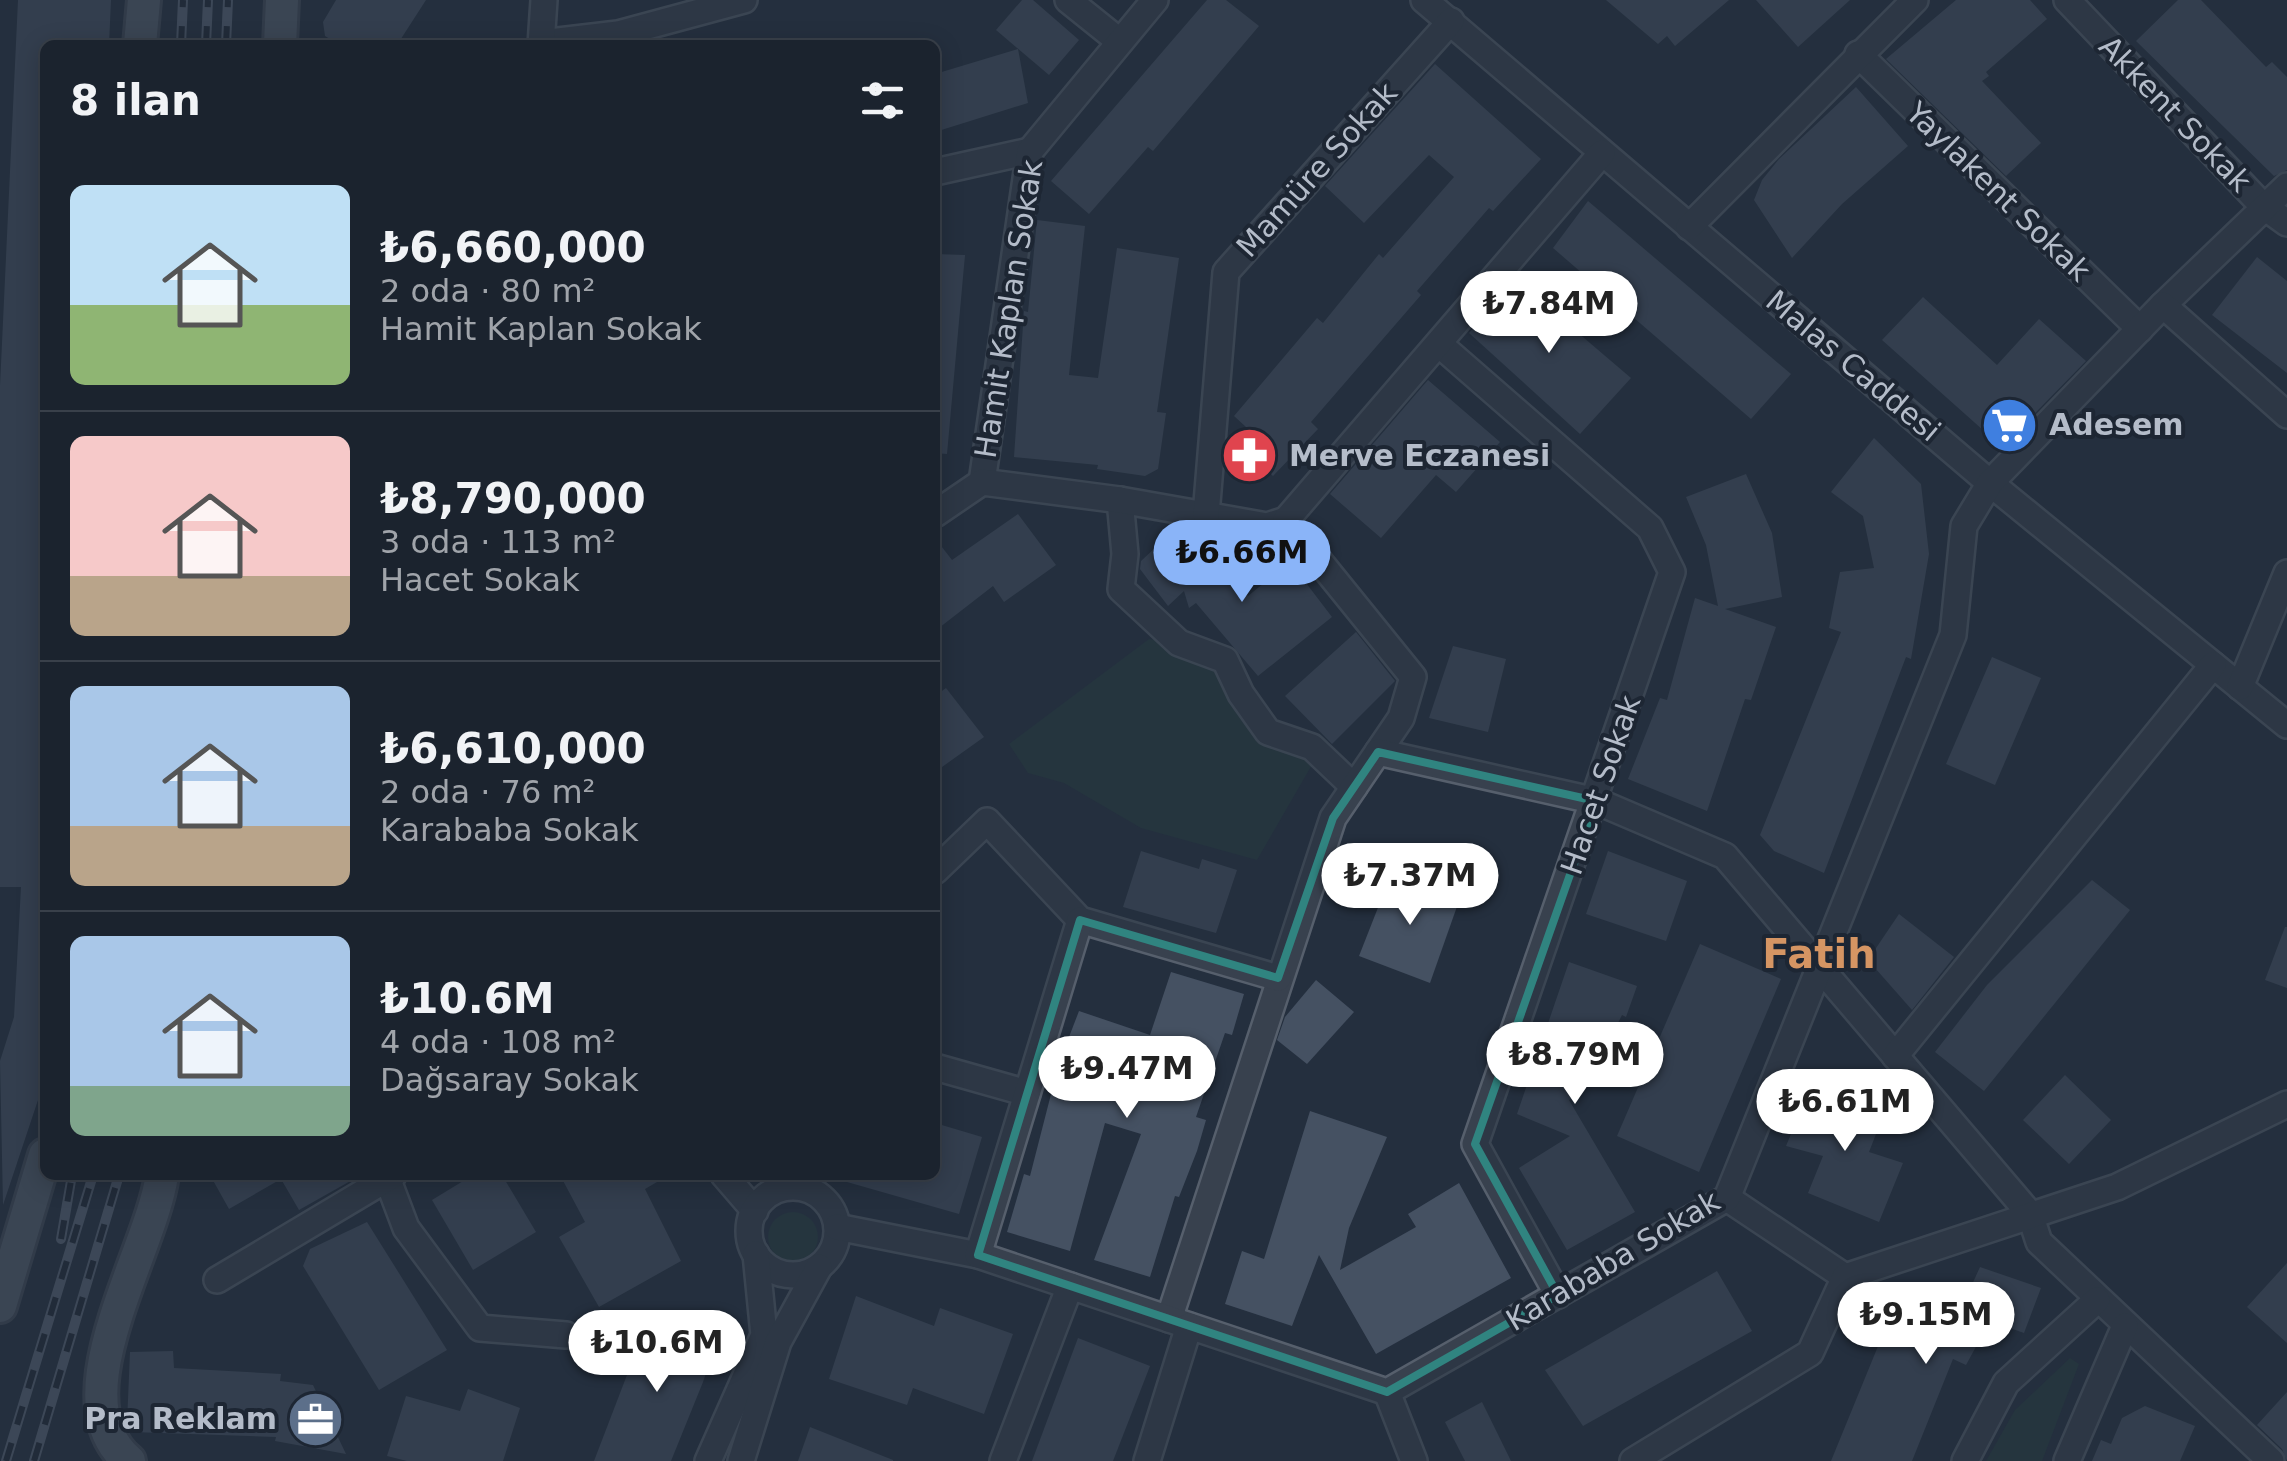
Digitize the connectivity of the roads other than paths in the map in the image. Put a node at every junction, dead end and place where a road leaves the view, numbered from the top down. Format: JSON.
{"nodes":[{"id":1,"x":144,"y":0,"type":"edge"},
{"id":2,"x":282,"y":0,"type":"edge"},
{"id":3,"x":544,"y":0,"type":"edge"},
{"id":4,"x":744,"y":0,"type":"edge"},
{"id":5,"x":1068,"y":0,"type":"edge"},
{"id":6,"x":1155,"y":0,"type":"edge"},
{"id":7,"x":1424,"y":0,"type":"edge"},
{"id":8,"x":2067,"y":0,"type":"edge"},
{"id":9,"x":1909,"y":2,"type":"edge"},
{"id":10,"x":1450,"y":21,"type":"junction"},
{"id":11,"x":140,"y":40,"type":"edge"},
{"id":12,"x":280,"y":40,"type":"edge"},
{"id":13,"x":541,"y":40,"type":"edge"},
{"id":14,"x":572,"y":40,"type":"edge"},
{"id":15,"x":1118,"y":41,"type":"junction"},
{"id":16,"x":1858,"y":54,"type":"junction"},
{"id":17,"x":1030,"y":151,"type":"junction"},
{"id":18,"x":1602,"y":153,"type":"junction"},
{"id":19,"x":940,"y":171,"type":"edge"},
{"id":20,"x":2287,"y":186,"type":"edge"},
{"id":21,"x":2262,"y":205,"type":"junction"},
{"id":22,"x":2287,"y":222,"type":"edge"},
{"id":23,"x":1689,"y":226,"type":"junction"},
{"id":24,"x":2163,"y":305,"type":"junction"},
{"id":25,"x":2140,"y":329,"type":"junction"},
{"id":26,"x":1439,"y":344,"type":"junction"},
{"id":27,"x":2287,"y":415,"type":"edge"},
{"id":28,"x":982,"y":482,"type":"junction"},
{"id":29,"x":1990,"y":483,"type":"junction"},
{"id":30,"x":1120,"y":500,"type":"junction"},
{"id":31,"x":940,"y":511,"type":"edge"},
{"id":32,"x":1206,"y":515,"type":"junction"},
{"id":33,"x":1286,"y":520,"type":"junction"},
{"id":34,"x":2287,"y":573,"type":"edge"},
{"id":35,"x":2213,"y":665,"type":"junction"},
{"id":36,"x":2240,"y":687,"type":"junction"},
{"id":37,"x":2286,"y":719,"type":"edge"},
{"id":38,"x":1378,"y":752,"type":"junction"},
{"id":39,"x":1354,"y":787,"type":"junction"},
{"id":40,"x":1596,"y":802,"type":"junction"},
{"id":41,"x":940,"y":866,"type":"edge"},
{"id":42,"x":1080,"y":920,"type":"junction"},
{"id":43,"x":1822,"y":969,"type":"junction"},
{"id":44,"x":1278,"y":978,"type":"junction"},
{"id":45,"x":1895,"y":1056,"type":"junction"},
{"id":46,"x":940,"y":1068,"type":"edge"},
{"id":47,"x":1027,"y":1094,"type":"junction"},
{"id":48,"x":2287,"y":1104,"type":"edge"},
{"id":49,"x":40,"y":1172,"type":"edge"},
{"id":50,"x":160,"y":1180,"type":"edge"},
{"id":51,"x":382,"y":1180,"type":"edge"},
{"id":52,"x":390,"y":1180,"type":"edge"},
{"id":53,"x":728,"y":1180,"type":"edge"},
{"id":54,"x":1727,"y":1198,"type":"junction"},
{"id":55,"x":755,"y":1211,"type":"junction"},
{"id":56,"x":2030,"y":1214,"type":"junction"},
{"id":57,"x":838,"y":1228,"type":"junction"},
{"id":58,"x":756,"y":1254,"type":"junction"},
{"id":59,"x":978,"y":1254,"type":"junction"},
{"id":60,"x":819,"y":1267,"type":"junction"},
{"id":61,"x":1845,"y":1277,"type":"junction"},
{"id":62,"x":217,"y":1280,"type":"dead end"},
{"id":63,"x":1070,"y":1286,"type":"junction"},
{"id":64,"x":1558,"y":1295,"type":"junction"},
{"id":65,"x":2098,"y":1300,"type":"junction"},
{"id":66,"x":0,"y":1306,"type":"edge"},
{"id":67,"x":1179,"y":1322,"type":"junction"},
{"id":68,"x":2125,"y":1326,"type":"junction"},
{"id":69,"x":566,"y":1335,"type":"dead end"},
{"id":70,"x":1387,"y":1392,"type":"junction"},
{"id":71,"x":129,"y":1461,"type":"edge"},
{"id":72,"x":708,"y":1461,"type":"edge"},
{"id":73,"x":741,"y":1461,"type":"edge"},
{"id":74,"x":1003,"y":1461,"type":"edge"},
{"id":75,"x":1147,"y":1461,"type":"edge"},
{"id":76,"x":1414,"y":1461,"type":"edge"},
{"id":77,"x":1633,"y":1461,"type":"edge"},
{"id":78,"x":1965,"y":1461,"type":"edge"},
{"id":79,"x":2067,"y":1461,"type":"edge"},
{"id":80,"x":2271,"y":1461,"type":"edge"}],
"edges":[{"from":1,"to":11,"type":"main road"},
{"from":2,"to":12,"type":"main road"},
{"from":3,"to":13,"type":"street"},
{"from":4,"to":14,"type":"street"},
{"from":5,"to":15,"type":"street"},
{"from":6,"to":15,"type":"street","name":"Hamit Kaplan Sokak"},
{"from":7,"to":10,"type":"street","name":"Malas Caddesi"},
{"from":8,"to":21,"type":"street","name":"Akkent Sokak"},
{"from":9,"to":16,"type":"street"},
{"from":10,"to":18,"type":"street","name":"Malas Caddesi"},
{"from":10,"to":32,"type":"street","name":"Mamüre Sokak"},
{"from":15,"to":17,"type":"street","name":"Hamit Kaplan Sokak"},
{"from":16,"to":23,"type":"street"},
{"from":16,"to":25,"type":"street","name":"Yaylakent Sokak"},
{"from":17,"to":19,"type":"street"},
{"from":17,"to":28,"type":"street","name":"Hamit Kaplan Sokak"},
{"from":18,"to":23,"type":"street","name":"Malas Caddesi"},
{"from":18,"to":26,"type":"street"},
{"from":20,"to":21,"type":"street","name":"Karababa Sokak"},
{"from":21,"to":22,"type":"street","name":"Akkent Sokak"},
{"from":21,"to":24,"type":"street","name":"Karababa Sokak"},
{"from":23,"to":29,"type":"street","name":"Malas Caddesi"},
{"from":24,"to":25,"type":"street","name":"Karababa Sokak"},
{"from":24,"to":27,"type":"street"},
{"from":25,"to":29,"type":"street","name":"Karababa Sokak"},
{"from":26,"to":33,"type":"street"},
{"from":26,"to":40,"type":"street","name":"Hacet Sokak"},
{"from":28,"to":30,"type":"street","name":"Hamit Kaplan Sokak"},
{"from":28,"to":31,"type":"street","name":"Hamit Kaplan Sokak"},
{"from":29,"to":35,"type":"street","name":"Malas Caddesi"},
{"from":29,"to":43,"type":"street","name":"Karababa Sokak"},
{"from":30,"to":32,"type":"street","name":"Hamit Kaplan Sokak"},
{"from":30,"to":39,"type":"street"},
{"from":32,"to":33,"type":"street","name":"Hamit Kaplan Sokak"},
{"from":33,"to":38,"type":"street"},
{"from":34,"to":36,"type":"street"},
{"from":35,"to":36,"type":"street","name":"Malas Caddesi"},
{"from":35,"to":45,"type":"street"},
{"from":36,"to":37,"type":"street","name":"Malas Caddesi"},
{"from":38,"to":39,"type":"street"},
{"from":38,"to":40,"type":"street"},
{"from":39,"to":44,"type":"street"},
{"from":40,"to":43,"type":"street"},
{"from":40,"to":64,"type":"street","name":"Hacet Sokak"},
{"from":41,"to":42,"type":"street"},
{"from":42,"to":44,"type":"street"},
{"from":42,"to":47,"type":"street"},
{"from":43,"to":45,"type":"street"},
{"from":43,"to":54,"type":"street","name":"Karababa Sokak"},
{"from":44,"to":67,"type":"street"},
{"from":45,"to":56,"type":"street"},
{"from":46,"to":47,"type":"street"},
{"from":47,"to":59,"type":"street"},
{"from":48,"to":56,"type":"street"},
{"from":49,"to":66,"type":"main road"},
{"from":50,"to":71,"type":"main road"},
{"from":51,"to":62,"type":"street"},
{"from":52,"to":69,"type":"street"},
{"from":53,"to":55,"type":"street"},
{"from":54,"to":61,"type":"street"},
{"from":54,"to":64,"type":"street","name":"Karababa Sokak"},
{"from":55,"to":57,"type":"street"},
{"from":55,"to":58,"type":"street"},
{"from":56,"to":61,"type":"street"},
{"from":56,"to":65,"type":"street"},
{"from":57,"to":59,"type":"street"},
{"from":57,"to":60,"type":"street"},
{"from":58,"to":60,"type":"street"},
{"from":58,"to":72,"type":"street"},
{"from":59,"to":63,"type":"street"},
{"from":60,"to":73,"type":"street"},
{"from":61,"to":77,"type":"street"},
{"from":63,"to":67,"type":"street"},
{"from":63,"to":74,"type":"street"},
{"from":64,"to":70,"type":"street","name":"Karababa Sokak"},
{"from":65,"to":68,"type":"street"},
{"from":65,"to":78,"type":"street"},
{"from":67,"to":70,"type":"street"},
{"from":67,"to":75,"type":"street"},
{"from":68,"to":79,"type":"street"},
{"from":68,"to":80,"type":"street"},
{"from":70,"to":76,"type":"street"}]}
